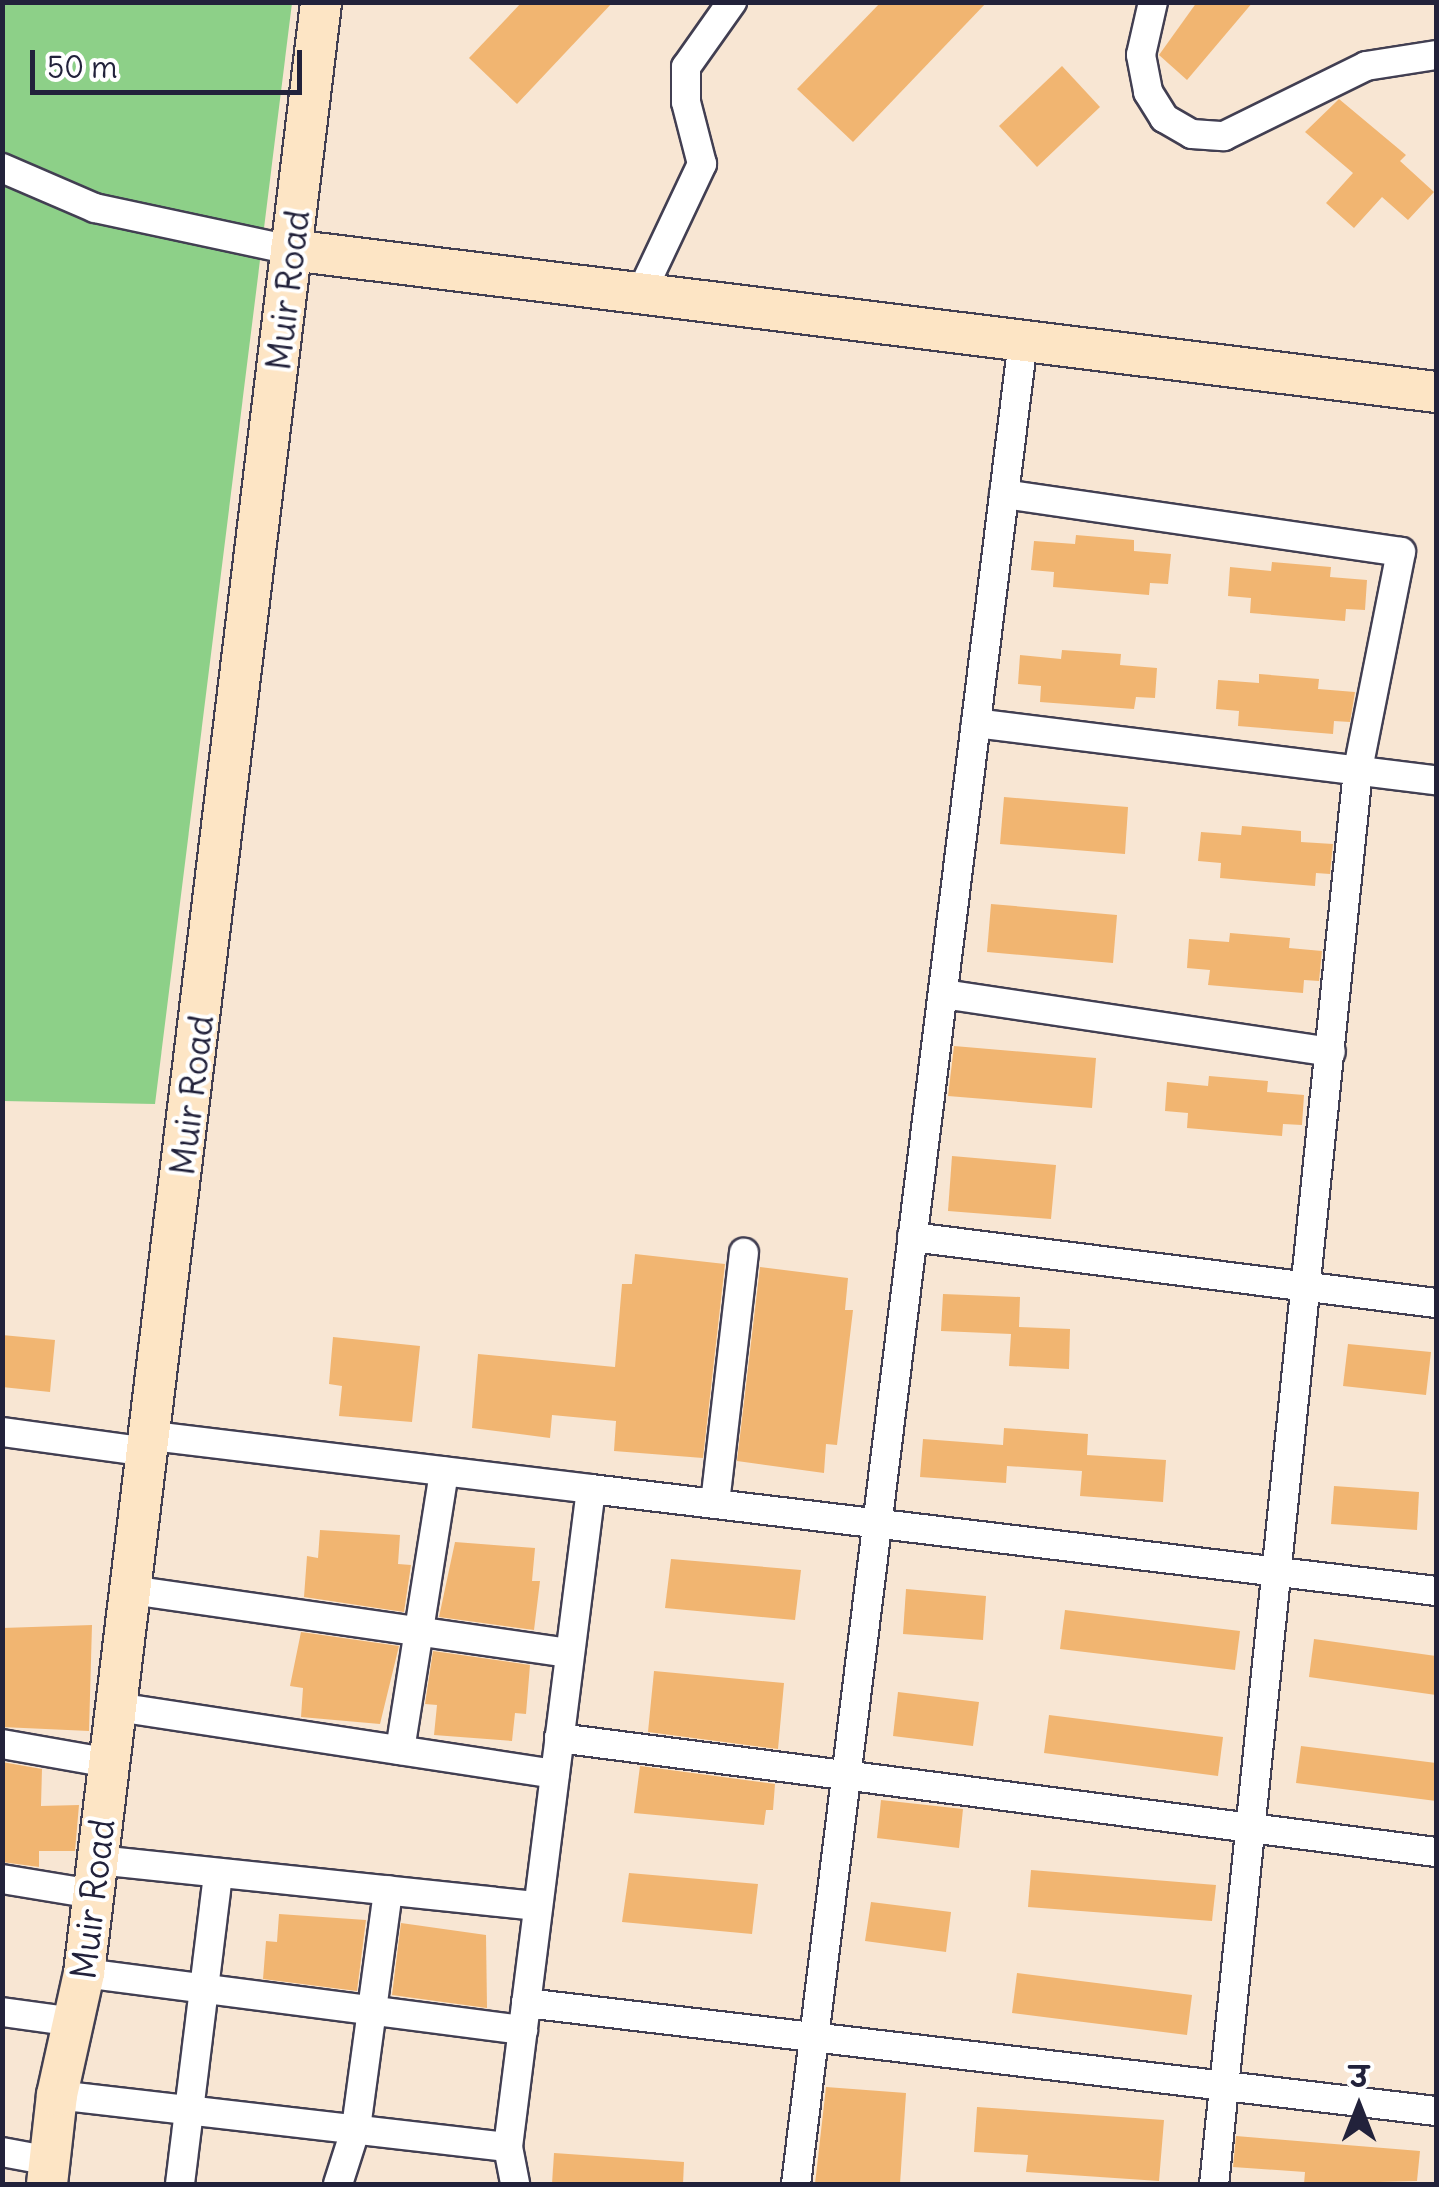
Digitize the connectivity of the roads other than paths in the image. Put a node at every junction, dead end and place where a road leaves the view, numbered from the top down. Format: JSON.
{"nodes":[{"id":1,"x":321,"y":2,"type":"edge"},
{"id":2,"x":732,"y":2,"type":"edge"},
{"id":3,"x":1153,"y":2,"type":"edge"},
{"id":4,"x":1436,"y":55,"type":"edge"},
{"id":5,"x":2,"y":168,"type":"edge"},
{"id":6,"x":292,"y":250,"type":"junction"},
{"id":7,"x":641,"y":293,"type":"junction"},
{"id":8,"x":1023,"y":341,"type":"junction"},
{"id":9,"x":1436,"y":392,"type":"edge"},
{"id":10,"x":1004,"y":494,"type":"junction"},
{"id":11,"x":976,"y":723,"type":"junction"},
{"id":12,"x":1358,"y":770,"type":"junction"},
{"id":13,"x":1436,"y":780,"type":"edge"},
{"id":14,"x":943,"y":994,"type":"junction"},
{"id":15,"x":1331,"y":1052,"type":"junction"},
{"id":16,"x":912,"y":1237,"type":"junction"},
{"id":17,"x":744,"y":1253,"type":"dead end"},
{"id":18,"x":1309,"y":1286,"type":"junction"},
{"id":19,"x":1436,"y":1303,"type":"edge"},
{"id":20,"x":2,"y":1432,"type":"edge"},
{"id":21,"x":149,"y":1444,"type":"junction"},
{"id":22,"x":444,"y":1471,"type":"junction"},
{"id":23,"x":591,"y":1489,"type":"junction"},
{"id":24,"x":715,"y":1503,"type":"junction"},
{"id":25,"x":879,"y":1522,"type":"junction"},
{"id":26,"x":1280,"y":1572,"type":"junction"},
{"id":27,"x":131,"y":1590,"type":"junction"},
{"id":28,"x":1436,"y":1591,"type":"edge"},
{"id":29,"x":418,"y":1633,"type":"junction"},
{"id":30,"x":569,"y":1653,"type":"junction"},
{"id":31,"x":116,"y":1708,"type":"junction"},
{"id":32,"x":559,"y":1738,"type":"junction"},
{"id":33,"x":2,"y":1744,"type":"edge"},
{"id":34,"x":400,"y":1750,"type":"junction"},
{"id":35,"x":110,"y":1763,"type":"junction"},
{"id":36,"x":554,"y":1774,"type":"junction"},
{"id":37,"x":846,"y":1775,"type":"junction"},
{"id":38,"x":1253,"y":1827,"type":"junction"},
{"id":39,"x":1436,"y":1852,"type":"edge"},
{"id":40,"x":218,"y":1873,"type":"junction"},
{"id":41,"x":96,"y":1877,"type":"junction"},
{"id":42,"x":2,"y":1879,"type":"edge"},
{"id":43,"x":388,"y":1890,"type":"junction"},
{"id":44,"x":538,"y":1906,"type":"junction"},
{"id":45,"x":84,"y":1973,"type":"junction"},
{"id":46,"x":204,"y":1989,"type":"junction"},
{"id":47,"x":372,"y":2010,"type":"junction"},
{"id":48,"x":2,"y":2012,"type":"edge"},
{"id":49,"x":524,"y":2017,"type":"junction"},
{"id":50,"x":75,"y":2022,"type":"junction"},
{"id":51,"x":814,"y":2037,"type":"junction"},
{"id":52,"x":1226,"y":2086,"type":"junction"},
{"id":53,"x":57,"y":2095,"type":"junction"},
{"id":54,"x":190,"y":2108,"type":"junction"},
{"id":55,"x":1436,"y":2111,"type":"edge"},
{"id":56,"x":356,"y":2128,"type":"junction"},
{"id":57,"x":508,"y":2147,"type":"junction"},
{"id":58,"x":2,"y":2152,"type":"edge"},
{"id":59,"x":48,"y":2173,"type":"edge"},
{"id":60,"x":180,"y":2184,"type":"edge"},
{"id":61,"x":338,"y":2184,"type":"edge"},
{"id":62,"x":516,"y":2184,"type":"edge"},
{"id":63,"x":796,"y":2184,"type":"edge"},
{"id":64,"x":1214,"y":2184,"type":"edge"}],
"edges":[{"from":1,"to":6,"type":"main road","name":"Muir Road"},
{"from":2,"to":7,"type":"street"},
{"from":3,"to":4,"type":"street"},
{"from":5,"to":6,"type":"street"},
{"from":6,"to":7,"type":"main road"},
{"from":6,"to":21,"type":"main road","name":"Muir Road"},
{"from":7,"to":8,"type":"main road"},
{"from":8,"to":9,"type":"main road"},
{"from":8,"to":10,"type":"street"},
{"from":10,"to":11,"type":"street"},
{"from":10,"to":12,"type":"street"},
{"from":11,"to":12,"type":"street"},
{"from":11,"to":14,"type":"street"},
{"from":12,"to":13,"type":"street"},
{"from":12,"to":15,"type":"street"},
{"from":14,"to":15,"type":"street"},
{"from":14,"to":16,"type":"street"},
{"from":15,"to":18,"type":"street"},
{"from":16,"to":18,"type":"street"},
{"from":16,"to":25,"type":"street"},
{"from":17,"to":24,"type":"street"},
{"from":18,"to":19,"type":"street"},
{"from":18,"to":26,"type":"street"},
{"from":20,"to":21,"type":"street"},
{"from":21,"to":22,"type":"street"},
{"from":21,"to":27,"type":"main road","name":"Muir Road"},
{"from":22,"to":23,"type":"street"},
{"from":22,"to":29,"type":"street"},
{"from":23,"to":24,"type":"street"},
{"from":23,"to":30,"type":"street"},
{"from":24,"to":25,"type":"street"},
{"from":25,"to":26,"type":"street"},
{"from":25,"to":37,"type":"street"},
{"from":26,"to":28,"type":"street"},
{"from":26,"to":38,"type":"street"},
{"from":27,"to":29,"type":"street"},
{"from":27,"to":31,"type":"main road","name":"Muir Road"},
{"from":29,"to":30,"type":"street"},
{"from":29,"to":34,"type":"street"},
{"from":30,"to":32,"type":"street"},
{"from":31,"to":34,"type":"street"},
{"from":31,"to":35,"type":"main road","name":"Muir Road"},
{"from":32,"to":36,"type":"street"},
{"from":32,"to":37,"type":"street"},
{"from":33,"to":35,"type":"street"},
{"from":34,"to":36,"type":"street"},
{"from":35,"to":41,"type":"main road","name":"Muir Road"},
{"from":36,"to":44,"type":"street"},
{"from":37,"to":38,"type":"street"},
{"from":37,"to":51,"type":"street"},
{"from":38,"to":39,"type":"street"},
{"from":38,"to":52,"type":"street"},
{"from":40,"to":41,"type":"street"},
{"from":40,"to":43,"type":"street"},
{"from":40,"to":46,"type":"street"},
{"from":41,"to":42,"type":"street"},
{"from":41,"to":45,"type":"main road","name":"Muir Road"},
{"from":43,"to":44,"type":"street"},
{"from":43,"to":47,"type":"street"},
{"from":44,"to":49,"type":"street"},
{"from":45,"to":46,"type":"street"},
{"from":45,"to":50,"type":"main road","name":"Muir Road"},
{"from":46,"to":47,"type":"street"},
{"from":46,"to":54,"type":"street"},
{"from":47,"to":49,"type":"street"},
{"from":47,"to":56,"type":"street"},
{"from":48,"to":50,"type":"street"},
{"from":49,"to":51,"type":"street"},
{"from":49,"to":57,"type":"street"},
{"from":50,"to":53,"type":"main road","name":"Muir Road"},
{"from":51,"to":52,"type":"street"},
{"from":51,"to":63,"type":"street"},
{"from":52,"to":55,"type":"street"},
{"from":52,"to":64,"type":"street"},
{"from":53,"to":54,"type":"street"},
{"from":53,"to":59,"type":"main road","name":"Muir Road"},
{"from":54,"to":56,"type":"street"},
{"from":54,"to":60,"type":"street"},
{"from":56,"to":57,"type":"street"},
{"from":56,"to":61,"type":"street"},
{"from":57,"to":62,"type":"street"},
{"from":58,"to":59,"type":"street"}]}
